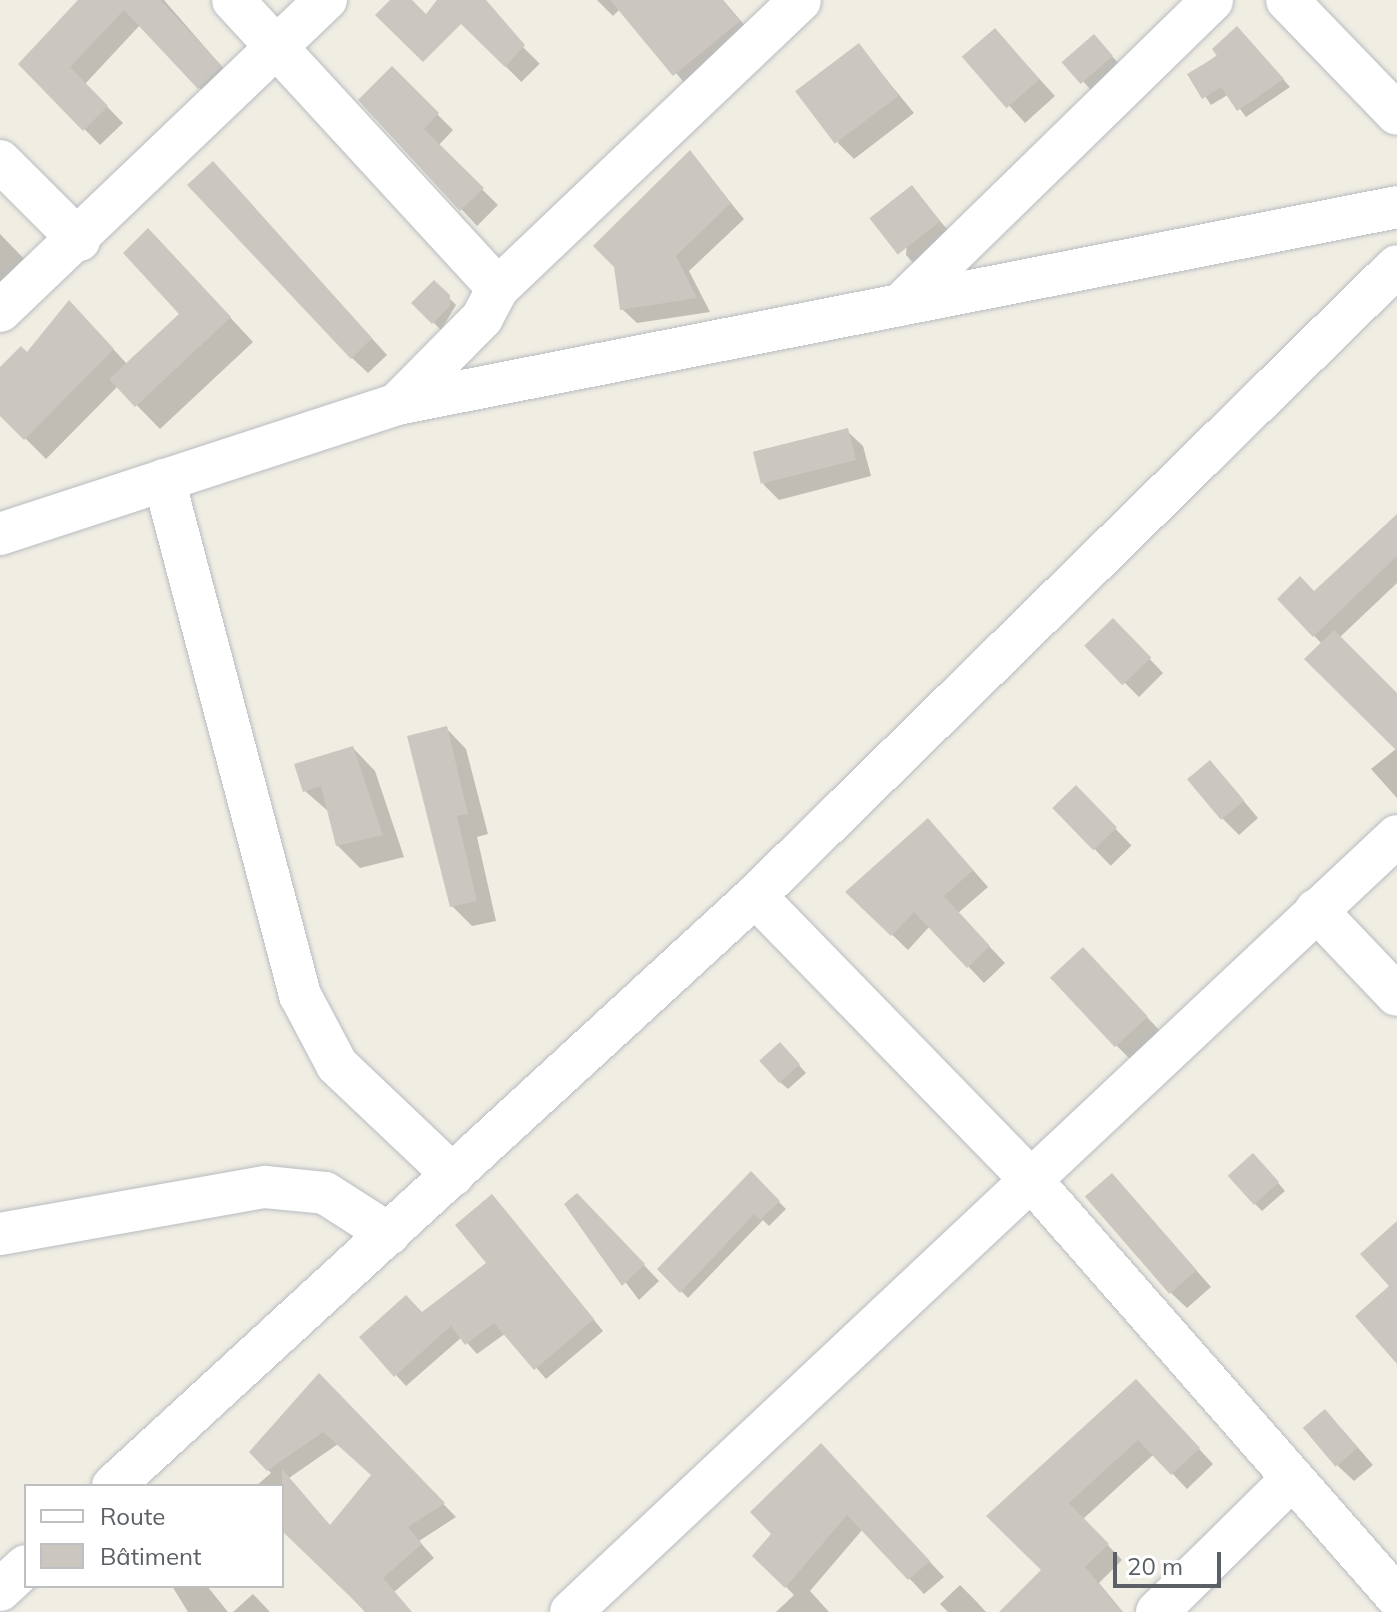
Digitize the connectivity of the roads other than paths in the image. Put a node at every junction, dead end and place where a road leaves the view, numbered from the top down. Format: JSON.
{"nodes":[{"id":1,"x":233,"y":0,"type":"edge"},
{"id":2,"x":326,"y":0,"type":"edge"},
{"id":3,"x":800,"y":0,"type":"edge"},
{"id":4,"x":1212,"y":0,"type":"edge"},
{"id":5,"x":1287,"y":0,"type":"edge"},
{"id":6,"x":277,"y":46,"type":"junction"},
{"id":7,"x":1397,"y":114,"type":"edge"},
{"id":8,"x":0,"y":161,"type":"edge"},
{"id":9,"x":1397,"y":207,"type":"edge"},
{"id":10,"x":79,"y":240,"type":"junction"},
{"id":11,"x":1397,"y":266,"type":"edge"},
{"id":12,"x":498,"y":288,"type":"junction"},
{"id":13,"x":900,"y":305,"type":"junction"},
{"id":14,"x":0,"y":311,"type":"edge"},
{"id":15,"x":397,"y":404,"type":"junction"},
{"id":16,"x":164,"y":480,"type":"junction"},
{"id":17,"x":0,"y":534,"type":"edge"},
{"id":18,"x":1397,"y":836,"type":"edge"},
{"id":19,"x":755,"y":896,"type":"junction"},
{"id":20,"x":1316,"y":910,"type":"junction"},
{"id":21,"x":1397,"y":995,"type":"edge"},
{"id":22,"x":453,"y":1175,"type":"junction"},
{"id":23,"x":1032,"y":1181,"type":"junction"},
{"id":24,"x":0,"y":1234,"type":"edge"},
{"id":25,"x":389,"y":1234,"type":"junction"},
{"id":26,"x":1291,"y":1480,"type":"junction"},
{"id":27,"x":115,"y":1484,"type":"edge"},
{"id":28,"x":24,"y":1568,"type":"edge"},
{"id":29,"x":0,"y":1590,"type":"edge"},
{"id":30,"x":1397,"y":1597,"type":"edge"},
{"id":31,"x":571,"y":1612,"type":"edge"},
{"id":32,"x":1157,"y":1612,"type":"edge"}],
"edges":[{"from":1,"to":6,"type":"street"},
{"from":2,"to":6,"type":"street"},
{"from":3,"to":12,"type":"street"},
{"from":4,"to":13,"type":"street"},
{"from":5,"to":7,"type":"street"},
{"from":6,"to":10,"type":"street"},
{"from":6,"to":12,"type":"street"},
{"from":8,"to":10,"type":"street"},
{"from":9,"to":13,"type":"street"},
{"from":10,"to":14,"type":"street"},
{"from":11,"to":19,"type":"street"},
{"from":12,"to":15,"type":"street"},
{"from":13,"to":15,"type":"street"},
{"from":15,"to":16,"type":"street"},
{"from":16,"to":17,"type":"street"},
{"from":16,"to":22,"type":"street"},
{"from":18,"to":20,"type":"street"},
{"from":19,"to":22,"type":"street"},
{"from":19,"to":23,"type":"street"},
{"from":20,"to":21,"type":"street"},
{"from":20,"to":23,"type":"street"},
{"from":22,"to":25,"type":"street"},
{"from":23,"to":26,"type":"street"},
{"from":23,"to":31,"type":"street"},
{"from":24,"to":25,"type":"street"},
{"from":25,"to":27,"type":"street"},
{"from":26,"to":30,"type":"street"},
{"from":26,"to":32,"type":"street"},
{"from":28,"to":29,"type":"street"}]}
